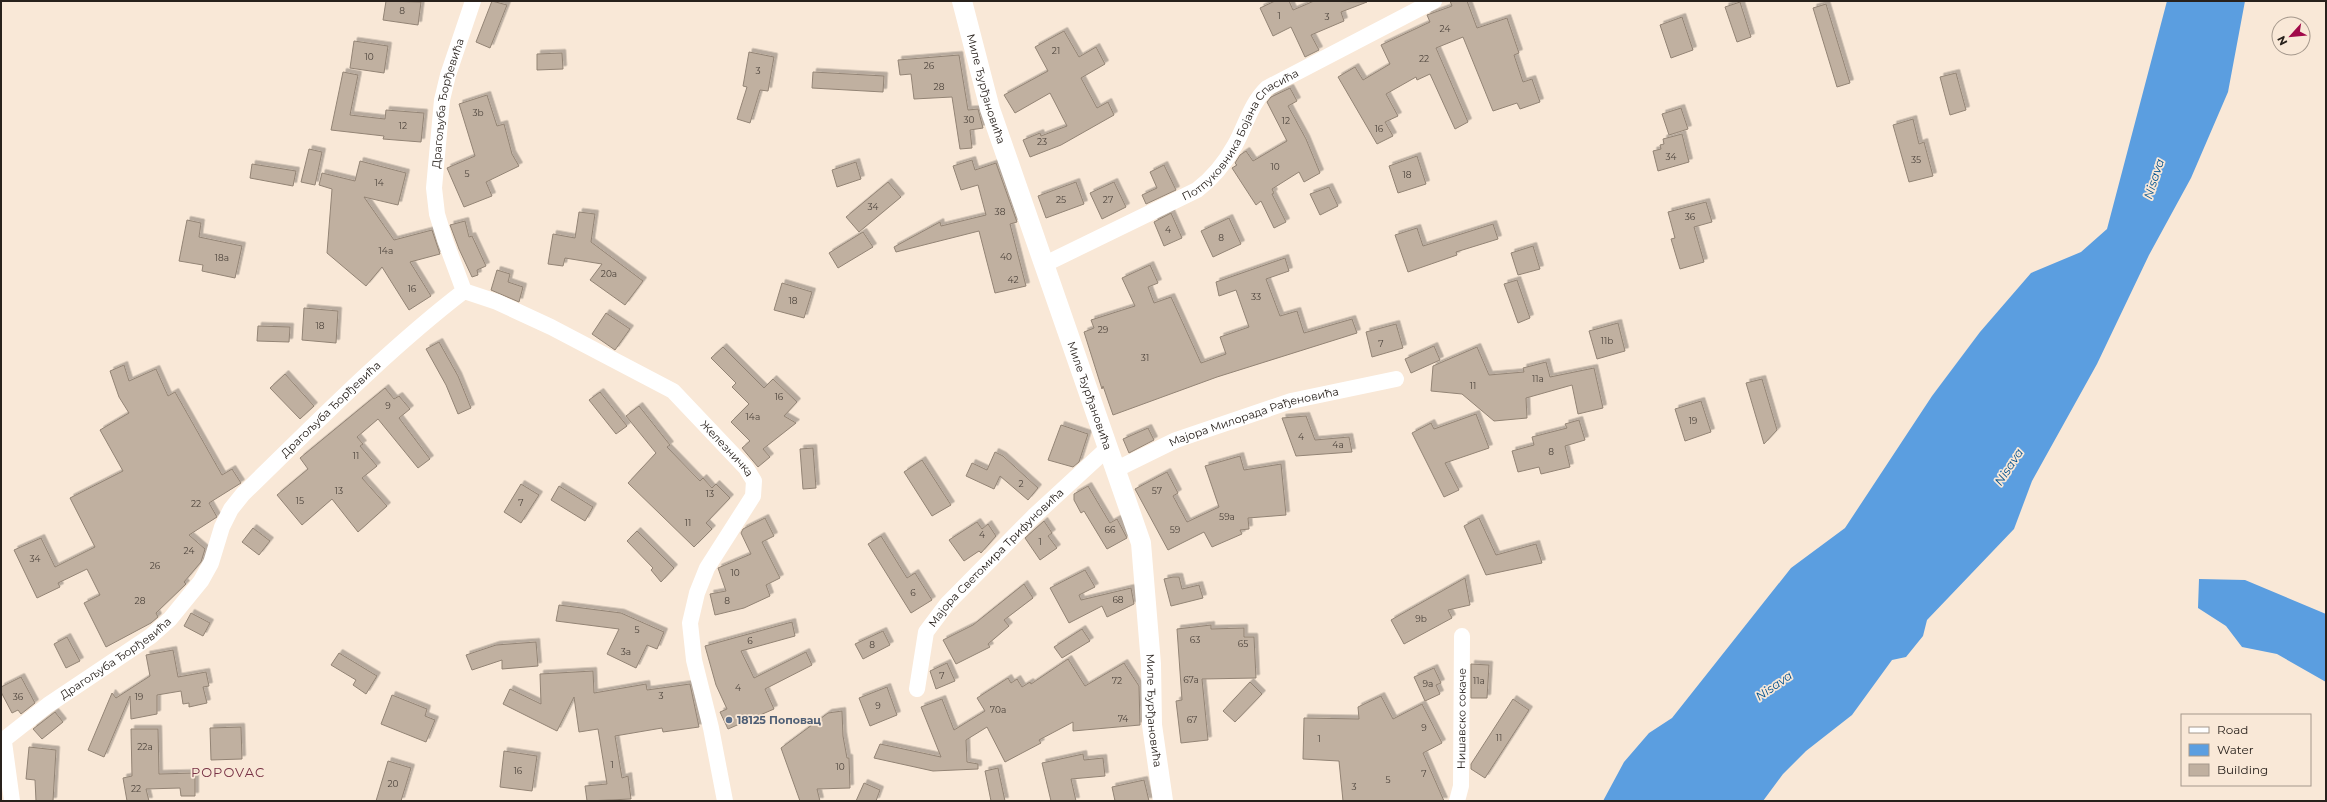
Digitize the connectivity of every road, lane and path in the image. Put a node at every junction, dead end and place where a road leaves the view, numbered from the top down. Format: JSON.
{"nodes":[{"id":1,"x":473,"y":1,"type":"edge"},
{"id":2,"x":962,"y":1,"type":"edge"},
{"id":3,"x":1434,"y":1,"type":"edge"},
{"id":4,"x":1043,"y":265,"type":"junction"},
{"id":5,"x":464,"y":291,"type":"junction"},
{"id":6,"x":1396,"y":379,"type":"dead end"},
{"id":7,"x":1109,"y":447,"type":"junction"},
{"id":8,"x":1117,"y":469,"type":"junction"},
{"id":9,"x":1462,"y":636,"type":"dead end"},
{"id":10,"x":917,"y":689,"type":"dead end"},
{"id":11,"x":2,"y":742,"type":"edge"},
{"id":12,"x":12,"y":801,"type":"edge"},
{"id":13,"x":725,"y":801,"type":"edge"},
{"id":14,"x":1163,"y":801,"type":"edge"},
{"id":15,"x":1457,"y":801,"type":"edge"}],
"edges":[{"from":1,"to":5,"type":"street","name":"Драгољуба Ђорђевића"},
{"from":2,"to":4,"type":"street","name":"Миле Ђурђановића"},
{"from":3,"to":4,"type":"street","name":"Потпуковника Бојана Спасића"},
{"from":4,"to":7,"type":"street","name":"Миле Ђурђановића"},
{"from":5,"to":11,"type":"street","name":"Драгољуба Ђорђевића"},
{"from":5,"to":13,"type":"street","name":"Железничка"},
{"from":6,"to":8,"type":"street","name":"Мајора Милорада Рађеновића"},
{"from":7,"to":8,"type":"street","name":"Миле Ђурђановића"},
{"from":7,"to":10,"type":"street","name":"Мајора Светомира Трифуновића"},
{"from":8,"to":14,"type":"street","name":"Миле Ђурђановића"},
{"from":9,"to":15,"type":"street","name":"Нишавско сокаче"},
{"from":11,"to":12,"type":"street"}]}
